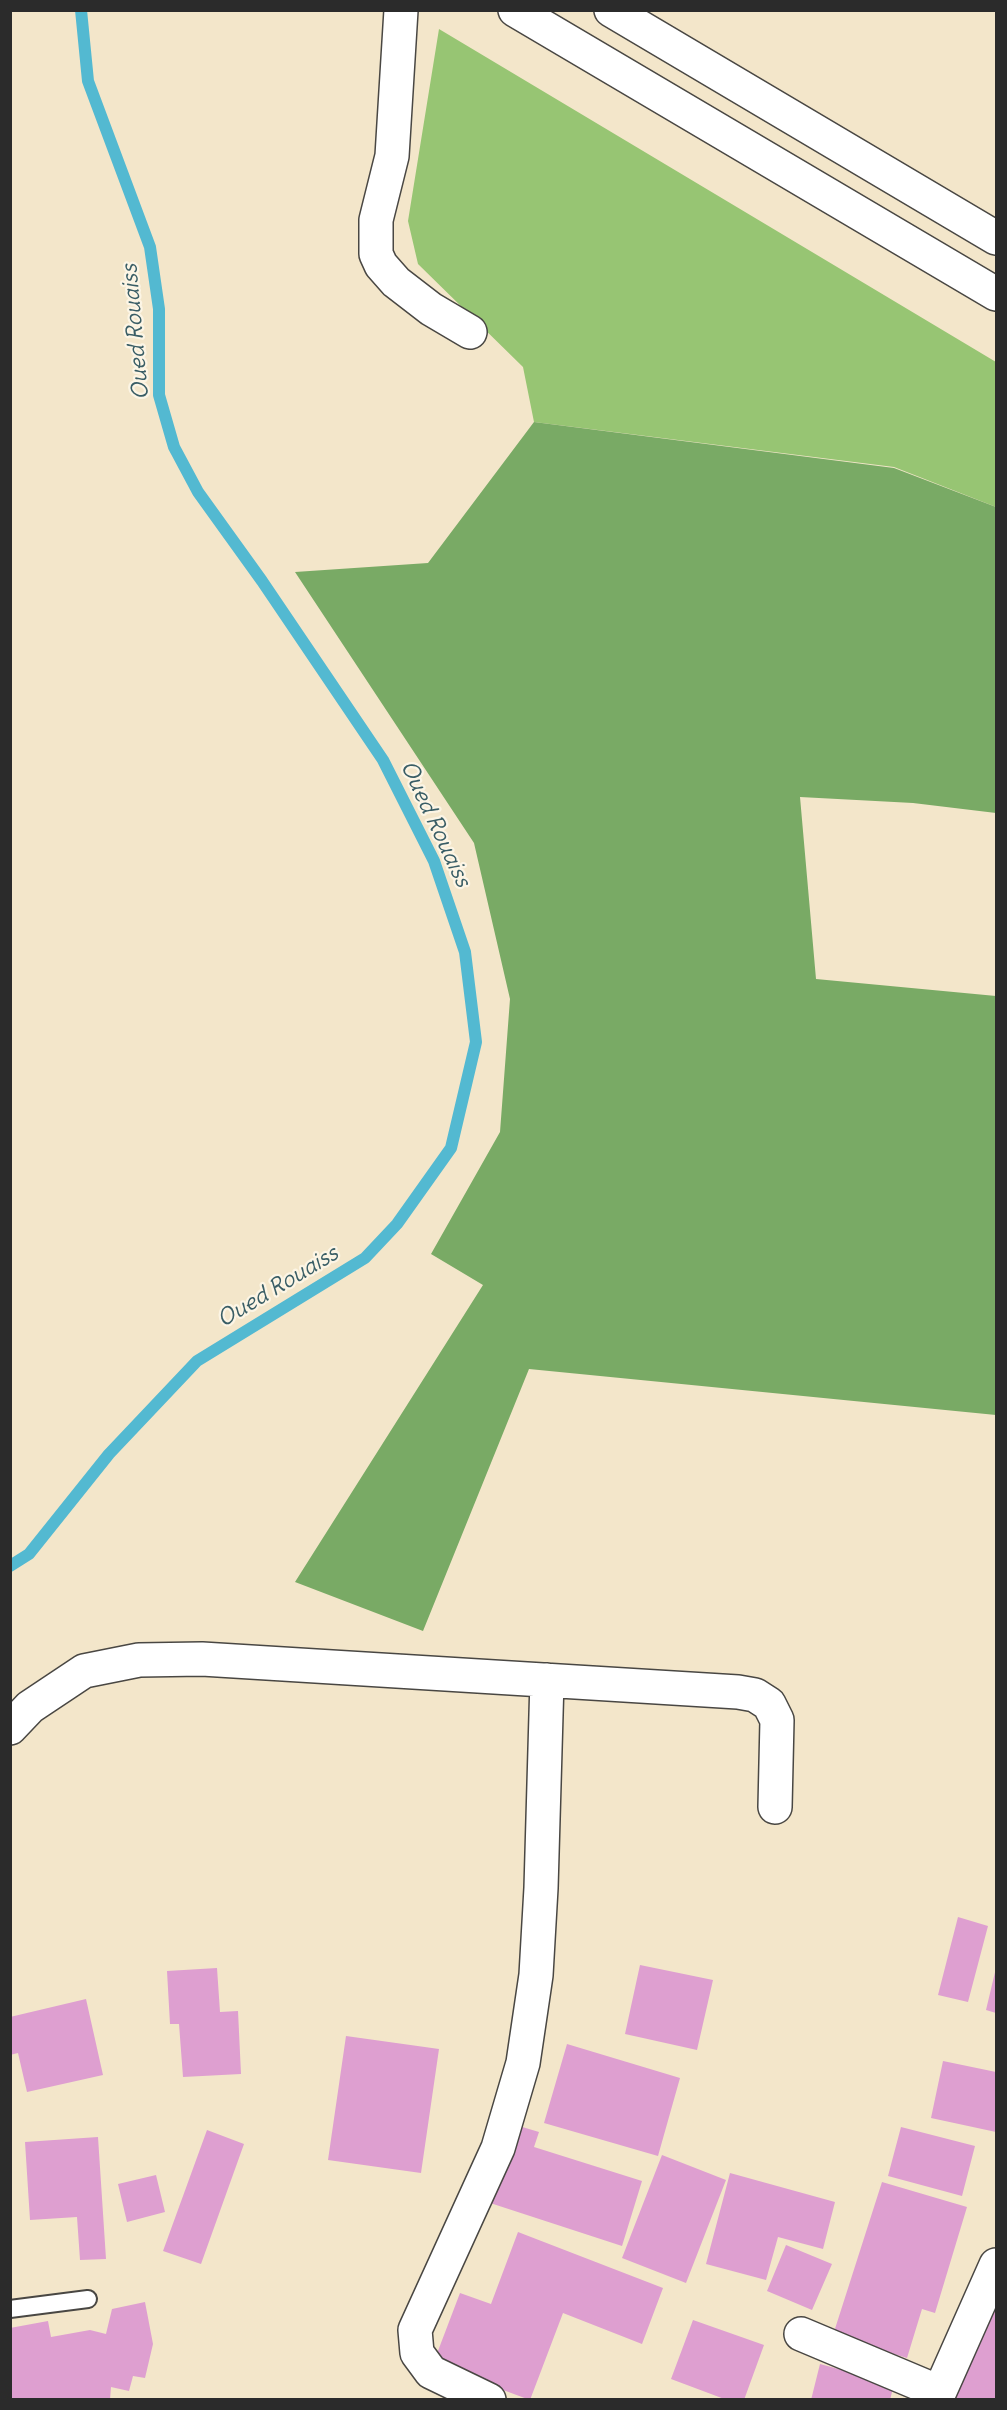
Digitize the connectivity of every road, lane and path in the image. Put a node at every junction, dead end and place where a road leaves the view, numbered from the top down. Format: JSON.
{"nodes":[{"id":1,"x":401,"y":10,"type":"edge"},
{"id":2,"x":515,"y":10,"type":"edge"},
{"id":3,"x":611,"y":10,"type":"edge"},
{"id":4,"x":996,"y":238,"type":"edge"},
{"id":5,"x":996,"y":294,"type":"edge"},
{"id":6,"x":470,"y":332,"type":"dead end"},
{"id":7,"x":547,"y":1680,"type":"junction"},
{"id":8,"x":10,"y":1728,"type":"edge"},
{"id":9,"x":775,"y":1807,"type":"dead end"},
{"id":10,"x":996,"y":2265,"type":"edge"},
{"id":11,"x":88,"y":2299,"type":"dead end"},
{"id":12,"x":10,"y":2309,"type":"edge"},
{"id":13,"x":801,"y":2334,"type":"dead end"},
{"id":14,"x":937,"y":2396,"type":"edge"},
{"id":15,"x":489,"y":2400,"type":"edge"}],
"edges":[{"from":1,"to":6,"type":"main road"},
{"from":2,"to":5,"type":"main road"},
{"from":3,"to":4,"type":"main road"},
{"from":7,"to":8,"type":"main road"},
{"from":7,"to":9,"type":"main road"},
{"from":7,"to":15,"type":"main road"},
{"from":10,"to":14,"type":"main road"},
{"from":11,"to":12,"type":"lane"},
{"from":13,"to":14,"type":"main road"}]}
